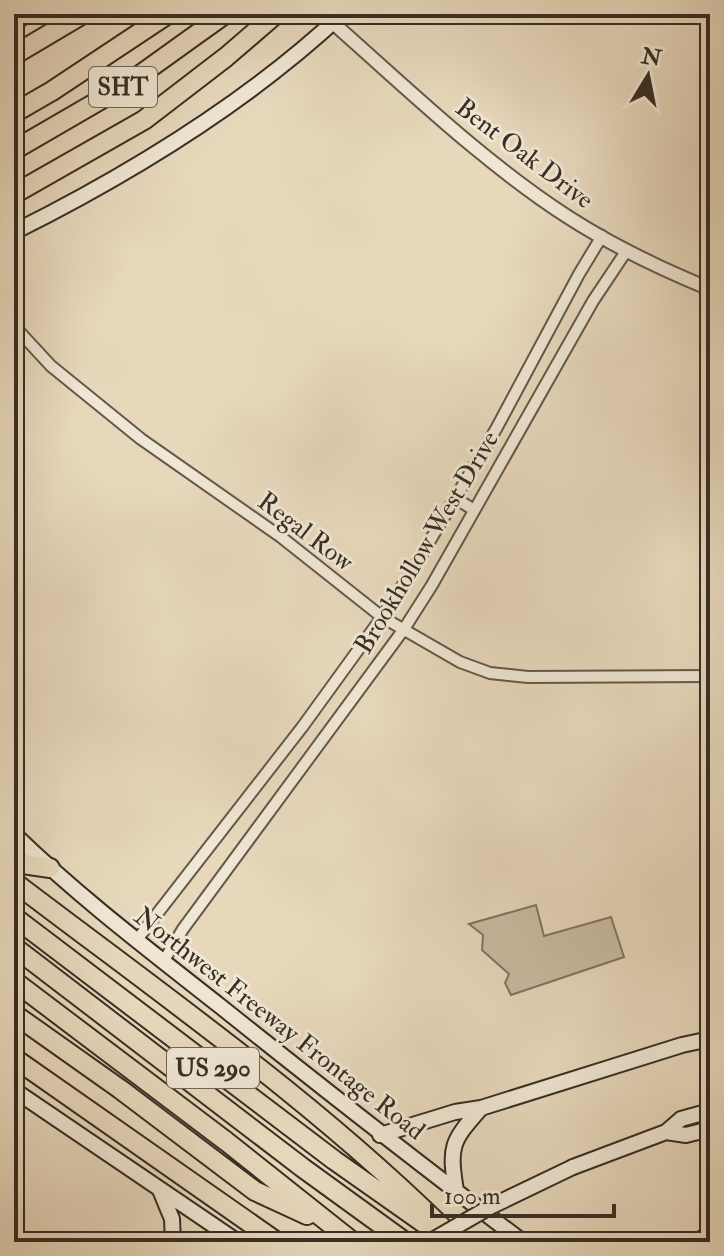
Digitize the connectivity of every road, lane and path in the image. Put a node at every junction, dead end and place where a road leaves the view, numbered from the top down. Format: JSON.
{"nodes":[{"id":1,"x":29,"y":14,"type":"edge"},
{"id":2,"x":83,"y":14,"type":"edge"},
{"id":3,"x":168,"y":14,"type":"edge"},
{"id":4,"x":225,"y":14,"type":"edge"},
{"id":5,"x":276,"y":14,"type":"edge"},
{"id":6,"x":337,"y":18,"type":"edge"},
{"id":7,"x":14,"y":22,"type":"edge"},
{"id":8,"x":14,"y":55,"type":"edge"},
{"id":9,"x":14,"y":113,"type":"edge"},
{"id":10,"x":14,"y":150,"type":"edge"},
{"id":11,"x":14,"y":194,"type":"edge"},
{"id":12,"x":14,"y":232,"type":"edge"},
{"id":13,"x":602,"y":236,"type":"junction"},
{"id":14,"x":627,"y":250,"type":"junction"},
{"id":15,"x":710,"y":289,"type":"edge"},
{"id":16,"x":14,"y":326,"type":"edge"},
{"id":17,"x":455,"y":498,"type":"junction"},
{"id":18,"x":474,"y":510,"type":"junction"},
{"id":19,"x":382,"y":617,"type":"junction"},
{"id":20,"x":404,"y":629,"type":"junction"},
{"id":21,"x":710,"y":676,"type":"edge"},
{"id":22,"x":14,"y":834,"type":"edge"},
{"id":23,"x":14,"y":856,"type":"edge"},
{"id":24,"x":50,"y":868,"type":"junction"},
{"id":25,"x":14,"y":882,"type":"edge"},
{"id":26,"x":14,"y":917,"type":"edge"},
{"id":27,"x":136,"y":941,"type":"junction"},
{"id":28,"x":14,"y":947,"type":"edge"},
{"id":29,"x":14,"y":957,"type":"edge"},
{"id":30,"x":163,"y":962,"type":"junction"},
{"id":31,"x":14,"y":981,"type":"edge"},
{"id":32,"x":14,"y":1014,"type":"edge"},
{"id":33,"x":118,"y":1026,"type":"junction"},
{"id":34,"x":707,"y":1043,"type":"edge"},
{"id":35,"x":14,"y":1058,"type":"edge"},
{"id":36,"x":14,"y":1090,"type":"edge"},
{"id":37,"x":481,"y":1108,"type":"junction"},
{"id":38,"x":710,"y":1111,"type":"edge"},
{"id":39,"x":710,"y":1129,"type":"edge"},
{"id":40,"x":666,"y":1132,"type":"junction"},
{"id":41,"x":380,"y":1135,"type":"junction"},
{"id":42,"x":160,"y":1190,"type":"junction"},
{"id":43,"x":456,"y":1191,"type":"junction"},
{"id":44,"x":335,"y":1228,"type":"junction"},
{"id":45,"x":710,"y":1232,"type":"edge"},
{"id":46,"x":236,"y":1241,"type":"edge"},
{"id":47,"x":173,"y":1242,"type":"edge"},
{"id":48,"x":214,"y":1242,"type":"edge"},
{"id":49,"x":277,"y":1242,"type":"edge"},
{"id":50,"x":353,"y":1242,"type":"edge"},
{"id":51,"x":405,"y":1242,"type":"edge"},
{"id":52,"x":429,"y":1242,"type":"edge"},
{"id":53,"x":450,"y":1242,"type":"edge"},
{"id":54,"x":457,"y":1242,"type":"edge"},
{"id":55,"x":523,"y":1242,"type":"edge"},
{"id":56,"x":698,"y":1242,"type":"edge"}],
"edges":[{"from":1,"to":7,"type":"main road"},
{"from":2,"to":8,"type":"highway"},
{"from":3,"to":9,"type":"highway","number":"SHT"},
{"from":4,"to":10,"type":"highway","number":"SHT"},
{"from":5,"to":11,"type":"highway"},
{"from":6,"to":12,"type":"main road"},
{"from":6,"to":13,"type":"street","name":"Bent Oak Drive"},
{"from":13,"to":14,"type":"street","name":"Bent Oak Drive"},
{"from":13,"to":17,"type":"street","name":"Brookhollow West Drive"},
{"from":14,"to":15,"type":"street","name":"Bent Oak Drive"},
{"from":14,"to":18,"type":"street","name":"Brookhollow West Drive"},
{"from":16,"to":19,"type":"street","name":"Regal Row"},
{"from":17,"to":18,"type":"street"},
{"from":17,"to":19,"type":"street","name":"Brookhollow West Drive"},
{"from":18,"to":20,"type":"street","name":"Brookhollow West Drive"},
{"from":19,"to":20,"type":"street","name":"Regal Row"},
{"from":19,"to":27,"type":"street","name":"Brookhollow West Drive"},
{"from":20,"to":21,"type":"street","name":"Regal Row"},
{"from":20,"to":30,"type":"street","name":"Brookhollow West Drive"},
{"from":22,"to":24,"type":"main road","name":"Northwest Freeway Frontage Road"},
{"from":23,"to":24,"type":"highway"},
{"from":24,"to":27,"type":"main road","name":"Northwest Freeway Frontage Road"},
{"from":25,"to":54,"type":"highway"},
{"from":26,"to":53,"type":"highway","number":"US 290"},
{"from":27,"to":30,"type":"main road","name":"Northwest Freeway Frontage Road"},
{"from":28,"to":33,"type":"highway"},
{"from":29,"to":33,"type":"highway"},
{"from":30,"to":41,"type":"main road","name":"Northwest Freeway Frontage Road"},
{"from":31,"to":44,"type":"highway","number":"US 290"},
{"from":32,"to":44,"type":"highway"},
{"from":33,"to":51,"type":"highway"},
{"from":34,"to":37,"type":"main road"},
{"from":35,"to":49,"type":"highway"},
{"from":36,"to":42,"type":"main road"},
{"from":37,"to":41,"type":"main road"},
{"from":37,"to":43,"type":"main road"},
{"from":38,"to":40,"type":"main road"},
{"from":39,"to":40,"type":"main road"},
{"from":40,"to":52,"type":"main road","bridge":true},
{"from":41,"to":43,"type":"main road","name":"Northwest Freeway Frontage Road"},
{"from":42,"to":46,"type":"main road"},
{"from":42,"to":47,"type":"main road"},
{"from":43,"to":55,"type":"main road","name":"Northwest Freeway Frontage Road"},
{"from":44,"to":50,"type":"highway","number":"US 290"},
{"from":45,"to":56,"type":"main road"},
{"from":46,"to":48,"type":"main road"}]}
